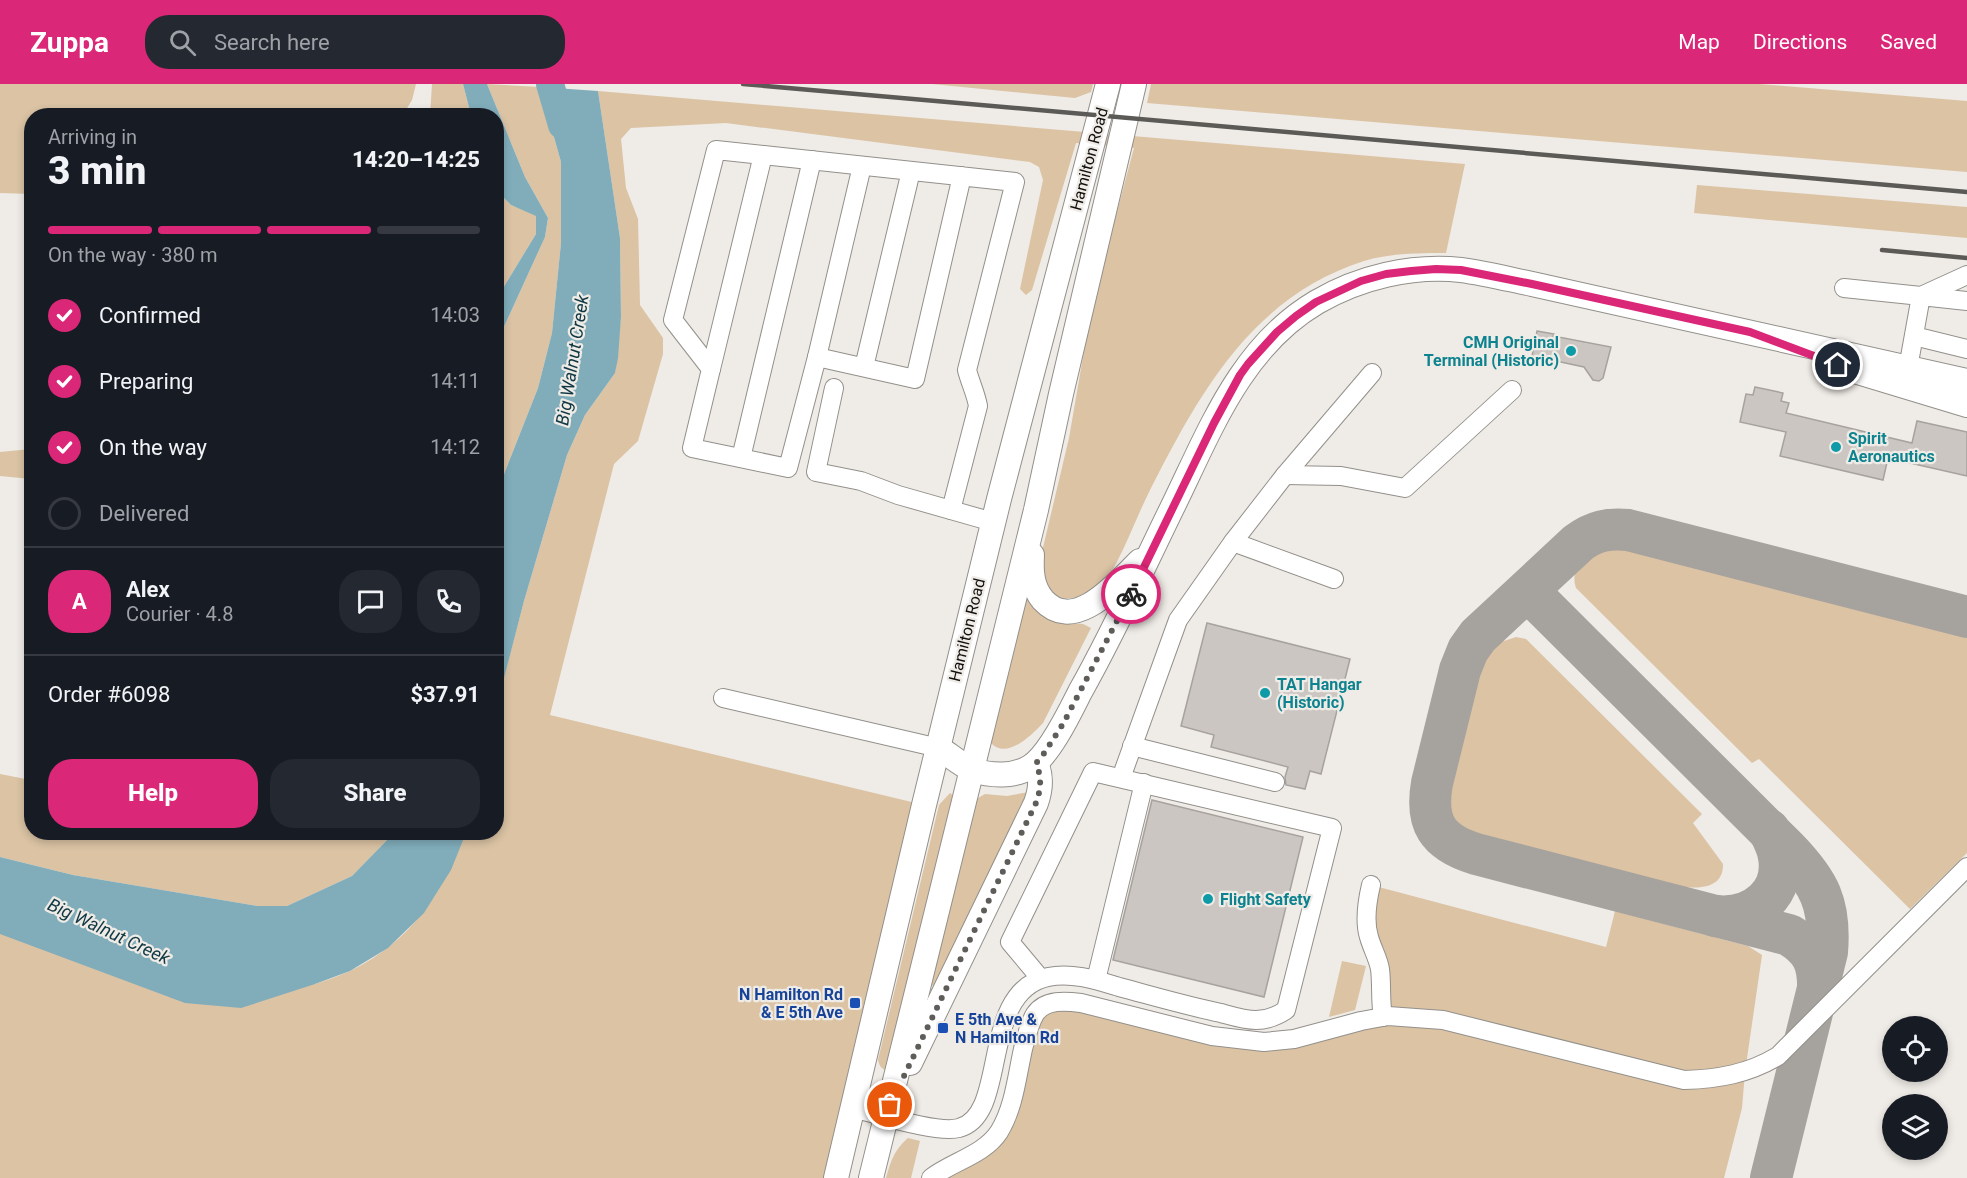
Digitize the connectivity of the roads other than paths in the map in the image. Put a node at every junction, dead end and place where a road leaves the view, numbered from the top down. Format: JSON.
{"nodes":[{"id":1,"x":1108,"y":84,"type":"edge"},
{"id":2,"x":1134,"y":84,"type":"edge"},
{"id":3,"x":763,"y":155,"type":"junction"},
{"id":4,"x":812,"y":160,"type":"junction"},
{"id":5,"x":862,"y":166,"type":"junction"},
{"id":6,"x":911,"y":171,"type":"junction"},
{"id":7,"x":962,"y":176,"type":"junction"},
{"id":8,"x":1967,"y":276,"type":"edge"},
{"id":9,"x":1844,"y":288,"type":"dead end"},
{"id":10,"x":1921,"y":296,"type":"junction"},
{"id":11,"x":1967,"y":301,"type":"edge"},
{"id":12,"x":1750,"y":332,"type":"junction"},
{"id":13,"x":1914,"y":336,"type":"junction"},
{"id":14,"x":1967,"y":349,"type":"edge"},
{"id":15,"x":817,"y":357,"type":"junction"},
{"id":16,"x":864,"y":367,"type":"junction"},
{"id":17,"x":1908,"y":368,"type":"junction"},
{"id":18,"x":711,"y":369,"type":"junction"},
{"id":19,"x":1372,"y":373,"type":"dead end"},
{"id":20,"x":1967,"y":381,"type":"edge"},
{"id":21,"x":834,"y":388,"type":"dead end"},
{"id":22,"x":1512,"y":390,"type":"dead end"},
{"id":23,"x":1967,"y":405,"type":"edge"},
{"id":24,"x":741,"y":458,"type":"junction"},
{"id":25,"x":1286,"y":475,"type":"junction"},
{"id":26,"x":951,"y":510,"type":"junction"},
{"id":27,"x":1036,"y":510,"type":"junction"},
{"id":28,"x":993,"y":522,"type":"junction"},
{"id":29,"x":1233,"y":542,"type":"junction"},
{"id":30,"x":1151,"y":551,"type":"junction"},
{"id":31,"x":1334,"y":579,"type":"dead end"},
{"id":32,"x":723,"y":698,"type":"dead end"},
{"id":33,"x":1132,"y":746,"type":"junction"},
{"id":34,"x":939,"y":748,"type":"junction"},
{"id":35,"x":1036,"y":763,"type":"junction"},
{"id":36,"x":972,"y":769,"type":"junction"},
{"id":37,"x":1121,"y":778,"type":"junction"},
{"id":38,"x":1275,"y":782,"type":"dead end"},
{"id":39,"x":1144,"y":783,"type":"junction"},
{"id":40,"x":1967,"y":867,"type":"edge"},
{"id":41,"x":1371,"y":885,"type":"dead end"},
{"id":42,"x":1041,"y":979,"type":"junction"},
{"id":43,"x":1096,"y":980,"type":"junction"},
{"id":44,"x":1383,"y":1017,"type":"junction"},
{"id":45,"x":853,"y":1108,"type":"junction"},
{"id":46,"x":888,"y":1111,"type":"junction"},
{"id":47,"x":836,"y":1178,"type":"edge"},
{"id":48,"x":871,"y":1178,"type":"edge"},
{"id":49,"x":931,"y":1178,"type":"edge"}],
"edges":[{"from":1,"to":28,"type":"main road","name":"Hamilton Road"},
{"from":2,"to":27,"type":"main road","name":"Hamilton Road"},
{"from":3,"to":4,"type":"lane"},
{"from":3,"to":18,"type":"lane"},
{"from":3,"to":18,"type":"lane"},
{"from":4,"to":5,"type":"lane"},
{"from":4,"to":24,"type":"lane"},
{"from":5,"to":6,"type":"lane"},
{"from":5,"to":15,"type":"lane"},
{"from":6,"to":7,"type":"lane"},
{"from":6,"to":16,"type":"lane"},
{"from":7,"to":16,"type":"lane"},
{"from":7,"to":26,"type":"lane"},
{"from":8,"to":10,"type":"lane"},
{"from":9,"to":10,"type":"lane"},
{"from":10,"to":11,"type":"lane"},
{"from":10,"to":13,"type":"lane"},
{"from":12,"to":17,"type":"main road"},
{"from":12,"to":23,"type":"main road"},
{"from":12,"to":30,"type":"main road"},
{"from":13,"to":14,"type":"lane"},
{"from":13,"to":17,"type":"lane"},
{"from":15,"to":16,"type":"lane"},
{"from":15,"to":24,"type":"lane"},
{"from":17,"to":20,"type":"main road"},
{"from":18,"to":24,"type":"lane"},
{"from":19,"to":25,"type":"lane"},
{"from":21,"to":26,"type":"lane"},
{"from":22,"to":25,"type":"lane"},
{"from":25,"to":29,"type":"lane"},
{"from":26,"to":28,"type":"lane"},
{"from":27,"to":30,"type":"main road"},
{"from":27,"to":36,"type":"main road","name":"Hamilton Road"},
{"from":28,"to":34,"type":"main road","name":"Hamilton Road"},
{"from":29,"to":31,"type":"lane"},
{"from":29,"to":33,"type":"lane"},
{"from":30,"to":35,"type":"main road"},
{"from":32,"to":34,"type":"lane"},
{"from":33,"to":37,"type":"lane"},
{"from":33,"to":38,"type":"lane"},
{"from":34,"to":36,"type":"main road"},
{"from":34,"to":45,"type":"main road","name":"Hamilton Road"},
{"from":35,"to":36,"type":"main road"},
{"from":35,"to":46,"type":"main road"},
{"from":36,"to":46,"type":"main road","name":"Hamilton Road"},
{"from":37,"to":39,"type":"lane"},
{"from":37,"to":42,"type":"lane"},
{"from":39,"to":43,"type":"lane"},
{"from":39,"to":43,"type":"lane"},
{"from":40,"to":44,"type":"lane"},
{"from":41,"to":44,"type":"lane"},
{"from":42,"to":43,"type":"lane"},
{"from":42,"to":46,"type":"lane"},
{"from":44,"to":49,"type":"lane"},
{"from":45,"to":46,"type":"lane"},
{"from":45,"to":47,"type":"main road","name":"Hamilton Road"},
{"from":46,"to":48,"type":"main road","name":"Hamilton Road"}]}
